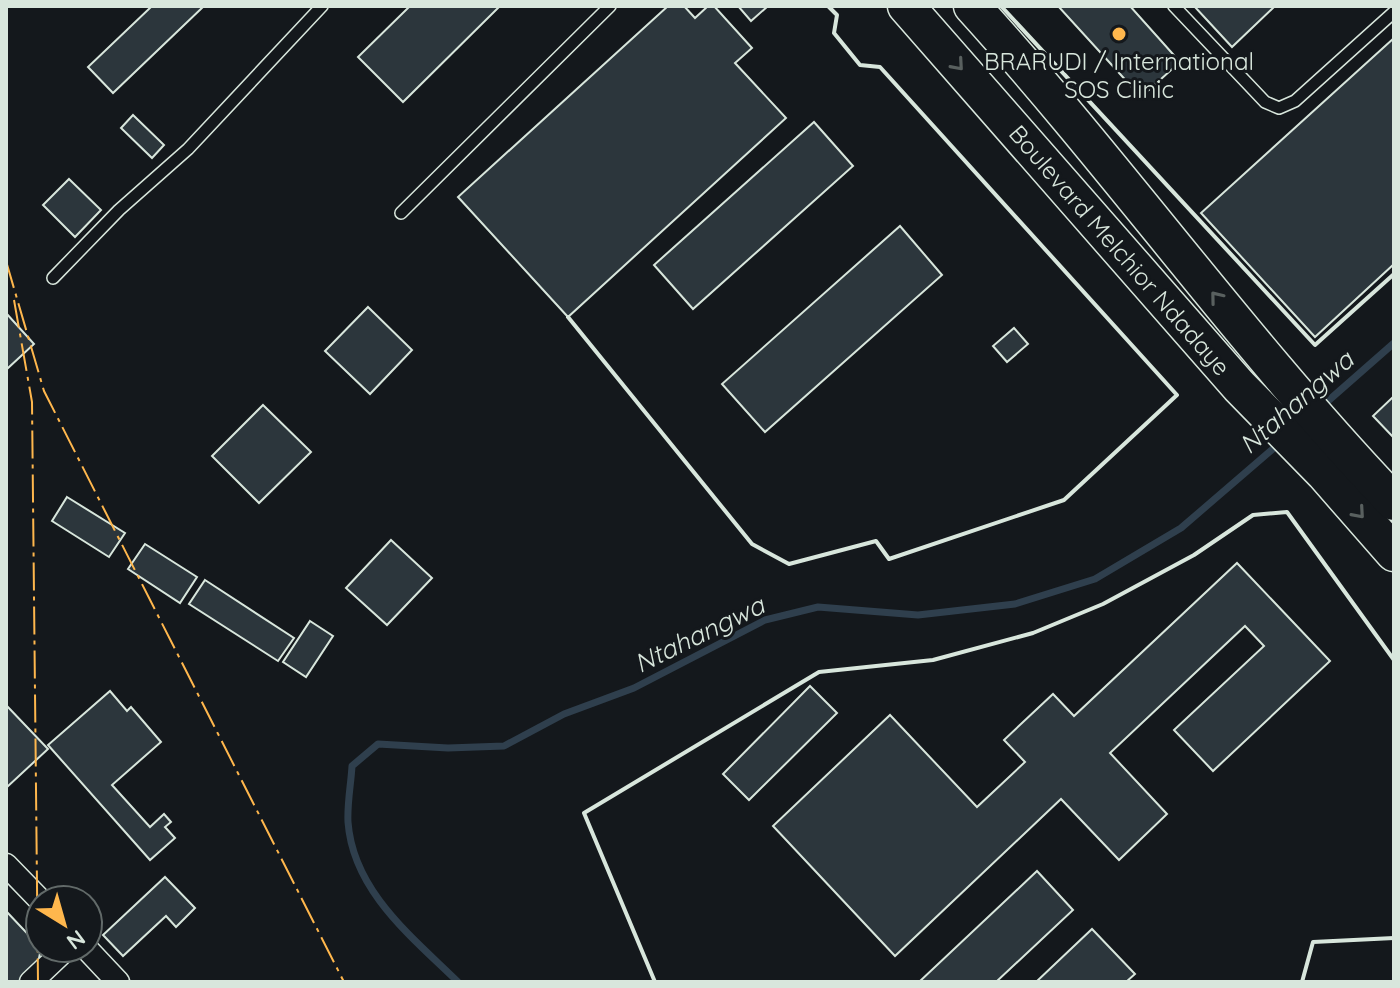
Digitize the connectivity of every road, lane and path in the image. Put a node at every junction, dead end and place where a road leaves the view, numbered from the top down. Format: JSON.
{"nodes":[{"id":1,"x":322,"y":6,"type":"edge"},
{"id":2,"x":610,"y":6,"type":"edge"},
{"id":3,"x":906,"y":6,"type":"edge"},
{"id":4,"x":972,"y":6,"type":"edge"},
{"id":5,"x":1174,"y":6,"type":"edge"},
{"id":6,"x":1394,"y":12,"type":"edge"},
{"id":7,"x":401,"y":213,"type":"dead end"},
{"id":8,"x":53,"y":278,"type":"dead end"},
{"id":9,"x":1337,"y":465,"type":"junction"},
{"id":10,"x":1394,"y":502,"type":"edge"},
{"id":11,"x":1394,"y":553,"type":"edge"},
{"id":12,"x":6,"y":865,"type":"edge"},
{"id":13,"x":24,"y":884,"type":"edge"},
{"id":14,"x":50,"y":964,"type":"edge"},
{"id":15,"x":101,"y":964,"type":"edge"},
{"id":16,"x":31,"y":982,"type":"edge"},
{"id":17,"x":118,"y":982,"type":"edge"}],
"edges":[{"from":1,"to":8,"type":"lane"},
{"from":2,"to":7,"type":"lane"},
{"from":3,"to":9,"type":"main road","name":"Boulevard Melchior Ndadaye","one_way":true},
{"from":9,"to":4,"type":"main road","name":"Boulevard Melchior Ndadaye","one_way":true},
{"from":5,"to":6,"type":"lane"},
{"from":9,"to":10,"type":"main road"},
{"from":9,"to":11,"type":"main road","one_way":true},
{"from":12,"to":13,"type":"street"},
{"from":14,"to":16,"type":"street"},
{"from":15,"to":17,"type":"street"}]}
